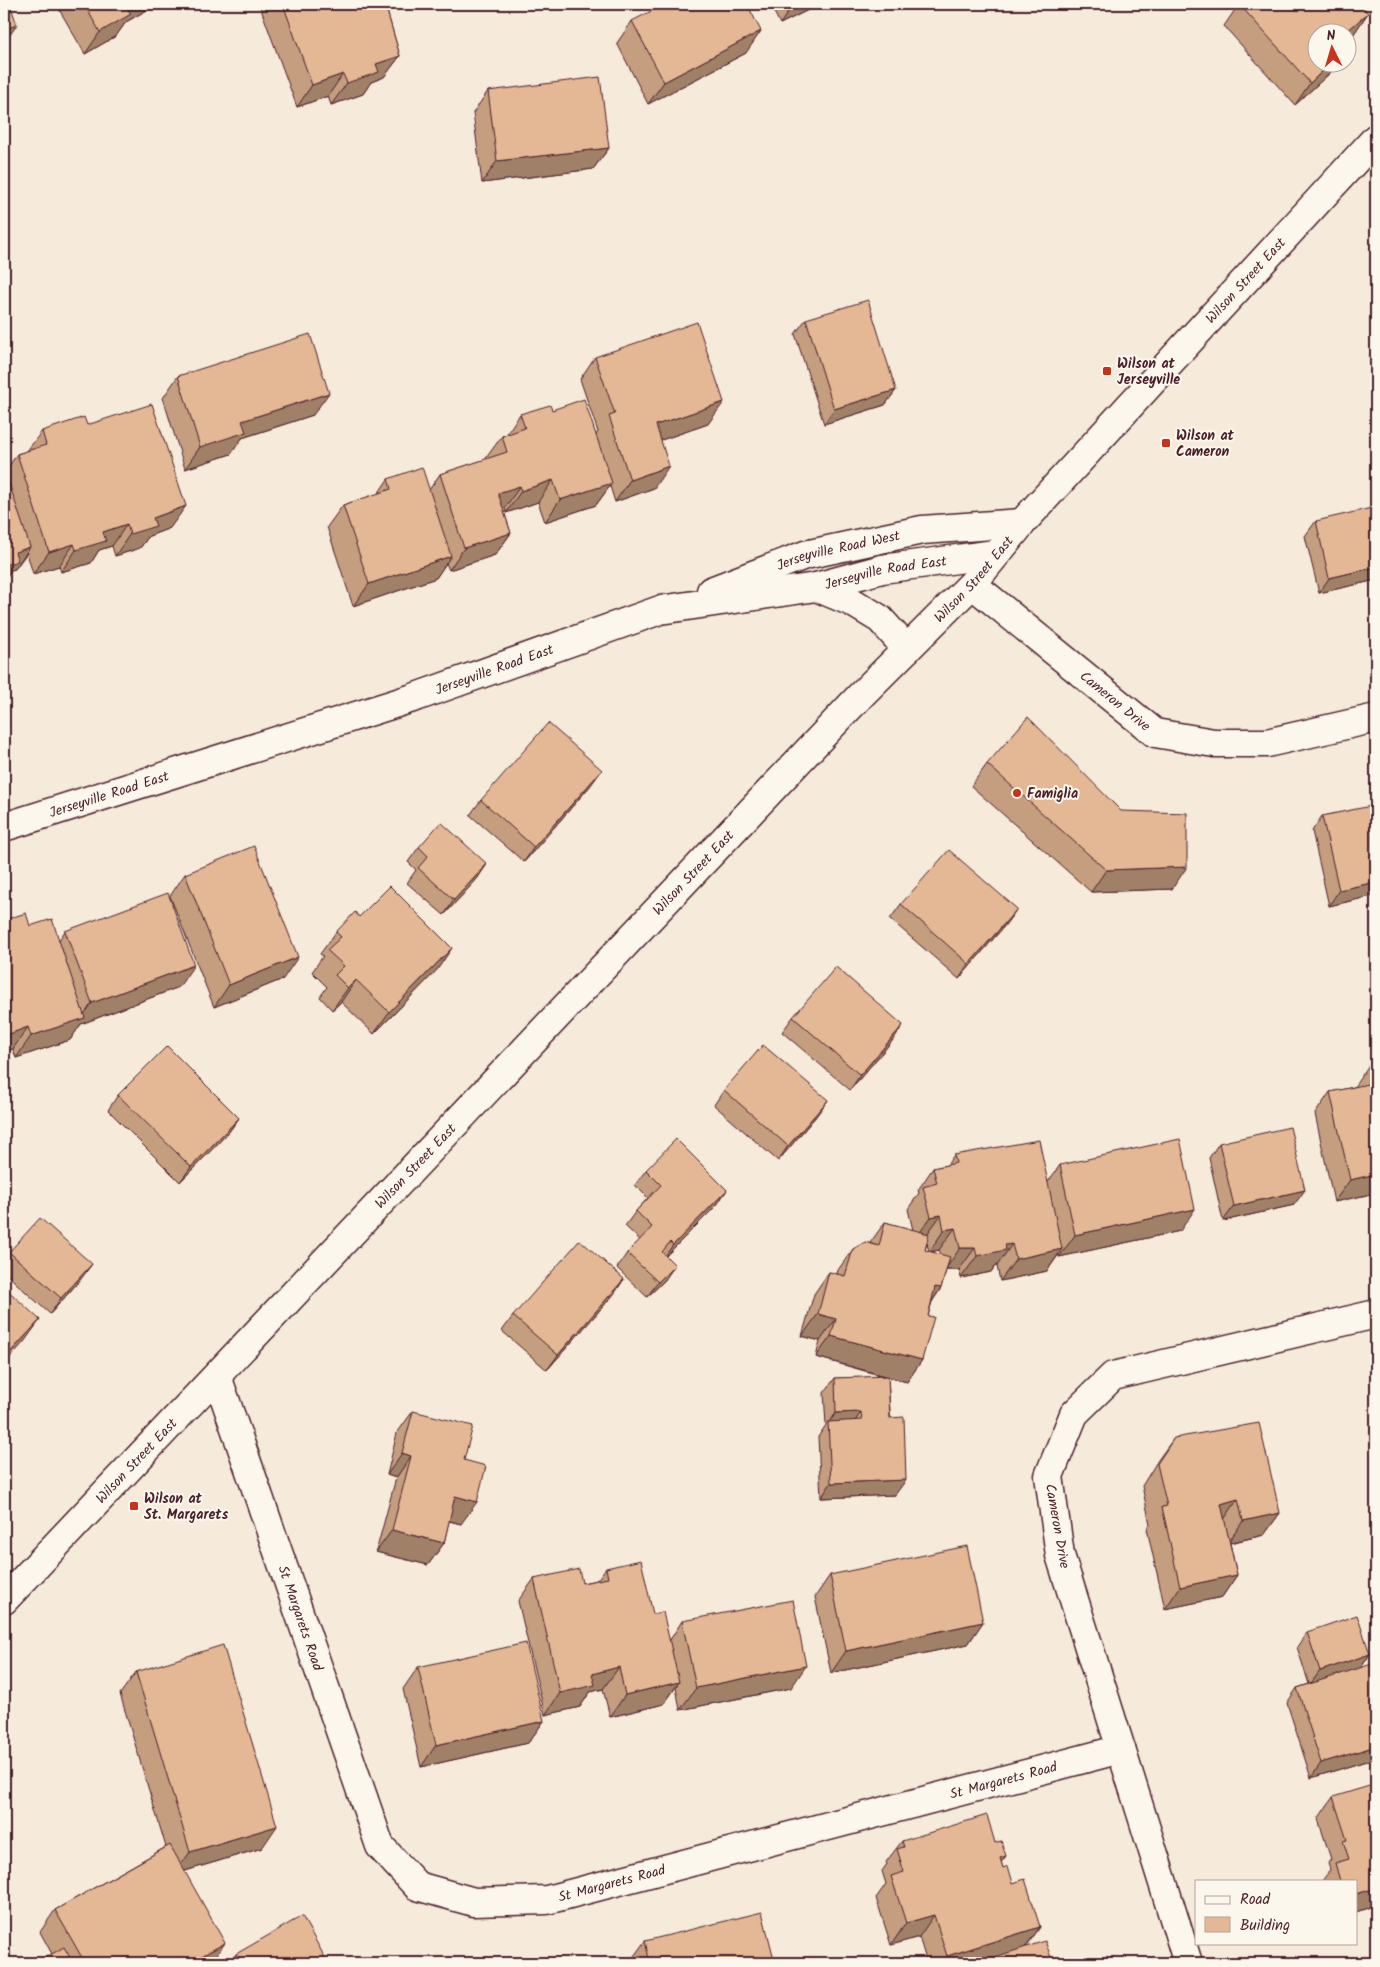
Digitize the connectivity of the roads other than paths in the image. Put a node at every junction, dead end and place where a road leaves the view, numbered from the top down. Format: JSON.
{"nodes":[{"id":1,"x":1376,"y":138,"type":"edge"},
{"id":2,"x":1022,"y":523,"type":"junction"},
{"id":3,"x":995,"y":554,"type":"junction"},
{"id":4,"x":972,"y":584,"type":"junction"},
{"id":5,"x":816,"y":587,"type":"junction"},
{"id":6,"x":660,"y":610,"type":"junction"},
{"id":7,"x":907,"y":649,"type":"junction"},
{"id":8,"x":1376,"y":718,"type":"edge"},
{"id":9,"x":4,"y":827,"type":"edge"},
{"id":10,"x":1376,"y":1314,"type":"edge"},
{"id":11,"x":217,"y":1376,"type":"junction"},
{"id":12,"x":4,"y":1600,"type":"edge"},
{"id":13,"x":1121,"y":1749,"type":"junction"},
{"id":14,"x":1188,"y":1963,"type":"edge"}],
"edges":[{"from":1,"to":2,"type":"main road","name":"Wilson Street East"},
{"from":2,"to":3,"type":"main road","name":"Wilson Street East"},
{"from":2,"to":6,"type":"main road","name":"Jerseyville Road West"},
{"from":3,"to":4,"type":"main road","name":"Wilson Street East"},
{"from":3,"to":5,"type":"main road","name":"Jerseyville Road East"},
{"from":4,"to":7,"type":"main road","name":"Wilson Street East"},
{"from":4,"to":8,"type":"main road","name":"Cameron Drive"},
{"from":5,"to":6,"type":"main road","name":"Jerseyville Road East"},
{"from":5,"to":7,"type":"main road"},
{"from":6,"to":9,"type":"main road","name":"Jerseyville Road East"},
{"from":7,"to":11,"type":"main road","name":"Wilson Street East"},
{"from":10,"to":13,"type":"main road","name":"Cameron Drive"},
{"from":11,"to":12,"type":"main road","name":"Wilson Street East"},
{"from":11,"to":13,"type":"main road","name":"St Margarets Road"},
{"from":13,"to":14,"type":"main road"}]}
